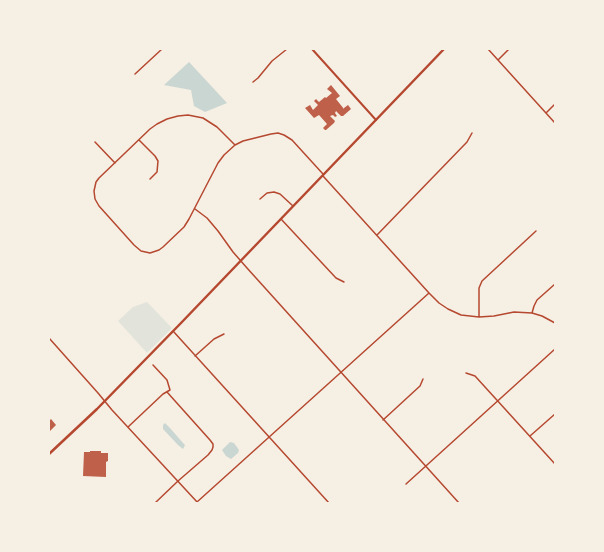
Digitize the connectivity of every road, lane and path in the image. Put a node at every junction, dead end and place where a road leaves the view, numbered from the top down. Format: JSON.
{"nodes":[{"id":1,"x":162,"y":49,"type":"edge"},
{"id":2,"x":287,"y":49,"type":"edge"},
{"id":3,"x":312,"y":49,"type":"edge"},
{"id":4,"x":444,"y":49,"type":"edge"},
{"id":5,"x":488,"y":49,"type":"edge"},
{"id":6,"x":509,"y":49,"type":"edge"},
{"id":7,"x":498,"y":60,"type":"junction"},
{"id":8,"x":135,"y":74,"type":"dead end"},
{"id":9,"x":253,"y":82,"type":"dead end"},
{"id":10,"x":555,"y":104,"type":"edge"},
{"id":11,"x":546,"y":113,"type":"junction"},
{"id":12,"x":376,"y":120,"type":"junction"},
{"id":13,"x":555,"y":123,"type":"edge"},
{"id":14,"x":472,"y":133,"type":"dead end"},
{"id":15,"x":139,"y":140,"type":"junction"},
{"id":16,"x":95,"y":142,"type":"dead end"},
{"id":17,"x":235,"y":145,"type":"junction"},
{"id":18,"x":115,"y":163,"type":"junction"},
{"id":19,"x":323,"y":175,"type":"junction"},
{"id":20,"x":150,"y":179,"type":"dead end"},
{"id":21,"x":260,"y":199,"type":"dead end"},
{"id":22,"x":293,"y":206,"type":"junction"},
{"id":23,"x":195,"y":208,"type":"junction"},
{"id":24,"x":281,"y":219,"type":"junction"},
{"id":25,"x":536,"y":231,"type":"dead end"},
{"id":26,"x":376,"y":235,"type":"junction"},
{"id":27,"x":240,"y":261,"type":"junction"},
{"id":28,"x":344,"y":282,"type":"dead end"},
{"id":29,"x":555,"y":284,"type":"edge"},
{"id":30,"x":429,"y":293,"type":"junction"},
{"id":31,"x":532,"y":313,"type":"junction"},
{"id":32,"x":479,"y":318,"type":"junction"},
{"id":33,"x":555,"y":323,"type":"edge"},
{"id":34,"x":173,"y":331,"type":"junction"},
{"id":35,"x":224,"y":334,"type":"dead end"},
{"id":36,"x":49,"y":338,"type":"edge"},
{"id":37,"x":555,"y":349,"type":"edge"},
{"id":38,"x":195,"y":356,"type":"junction"},
{"id":39,"x":153,"y":365,"type":"dead end"},
{"id":40,"x":341,"y":373,"type":"junction"},
{"id":41,"x":466,"y":373,"type":"dead end"},
{"id":42,"x":422,"y":379,"type":"dead end"},
{"id":43,"x":167,"y":392,"type":"junction"},
{"id":44,"x":104,"y":401,"type":"junction"},
{"id":45,"x":498,"y":401,"type":"junction"},
{"id":46,"x":555,"y":414,"type":"edge"},
{"id":47,"x":383,"y":420,"type":"junction"},
{"id":48,"x":128,"y":427,"type":"junction"},
{"id":49,"x":530,"y":436,"type":"junction"},
{"id":50,"x":270,"y":438,"type":"junction"},
{"id":51,"x":49,"y":454,"type":"edge"},
{"id":52,"x":555,"y":464,"type":"edge"},
{"id":53,"x":426,"y":466,"type":"junction"},
{"id":54,"x":178,"y":481,"type":"junction"},
{"id":55,"x":406,"y":484,"type":"dead end"},
{"id":56,"x":155,"y":503,"type":"edge"},
{"id":57,"x":198,"y":503,"type":"edge"},
{"id":58,"x":329,"y":503,"type":"edge"},
{"id":59,"x":459,"y":503,"type":"edge"}],
"edges":[{"from":1,"to":8,"type":"street"},
{"from":2,"to":9,"type":"street"},
{"from":3,"to":12,"type":"street"},
{"from":4,"to":12,"type":"main road"},
{"from":5,"to":7,"type":"street"},
{"from":6,"to":7,"type":"street"},
{"from":7,"to":11,"type":"street"},
{"from":10,"to":11,"type":"street"},
{"from":11,"to":13,"type":"street"},
{"from":12,"to":19,"type":"main road"},
{"from":14,"to":26,"type":"street"},
{"from":15,"to":17,"type":"street"},
{"from":15,"to":18,"type":"street"},
{"from":15,"to":20,"type":"street"},
{"from":16,"to":18,"type":"street"},
{"from":17,"to":19,"type":"street"},
{"from":17,"to":23,"type":"street"},
{"from":18,"to":23,"type":"street"},
{"from":19,"to":22,"type":"main road"},
{"from":19,"to":26,"type":"street"},
{"from":21,"to":22,"type":"street"},
{"from":22,"to":24,"type":"main road"},
{"from":23,"to":27,"type":"street"},
{"from":24,"to":27,"type":"main road"},
{"from":24,"to":28,"type":"street"},
{"from":25,"to":32,"type":"street"},
{"from":26,"to":30,"type":"street"},
{"from":27,"to":34,"type":"main road"},
{"from":27,"to":40,"type":"street"},
{"from":29,"to":31,"type":"street"},
{"from":30,"to":32,"type":"street"},
{"from":30,"to":40,"type":"street"},
{"from":31,"to":32,"type":"street"},
{"from":31,"to":33,"type":"street"},
{"from":34,"to":38,"type":"street"},
{"from":34,"to":44,"type":"main road"},
{"from":35,"to":38,"type":"street"},
{"from":36,"to":44,"type":"street"},
{"from":37,"to":45,"type":"street"},
{"from":38,"to":50,"type":"street"},
{"from":39,"to":43,"type":"street"},
{"from":40,"to":47,"type":"street"},
{"from":40,"to":50,"type":"street"},
{"from":41,"to":45,"type":"street"},
{"from":42,"to":47,"type":"street"},
{"from":43,"to":48,"type":"street"},
{"from":43,"to":54,"type":"street"},
{"from":44,"to":48,"type":"street"},
{"from":44,"to":51,"type":"main road"},
{"from":45,"to":49,"type":"street"},
{"from":45,"to":53,"type":"street"},
{"from":46,"to":49,"type":"street"},
{"from":47,"to":53,"type":"street"},
{"from":48,"to":54,"type":"street"},
{"from":49,"to":52,"type":"street"},
{"from":50,"to":57,"type":"street"},
{"from":50,"to":58,"type":"street"},
{"from":53,"to":55,"type":"street"},
{"from":53,"to":59,"type":"street"},
{"from":54,"to":56,"type":"street"},
{"from":54,"to":57,"type":"street"}]}
